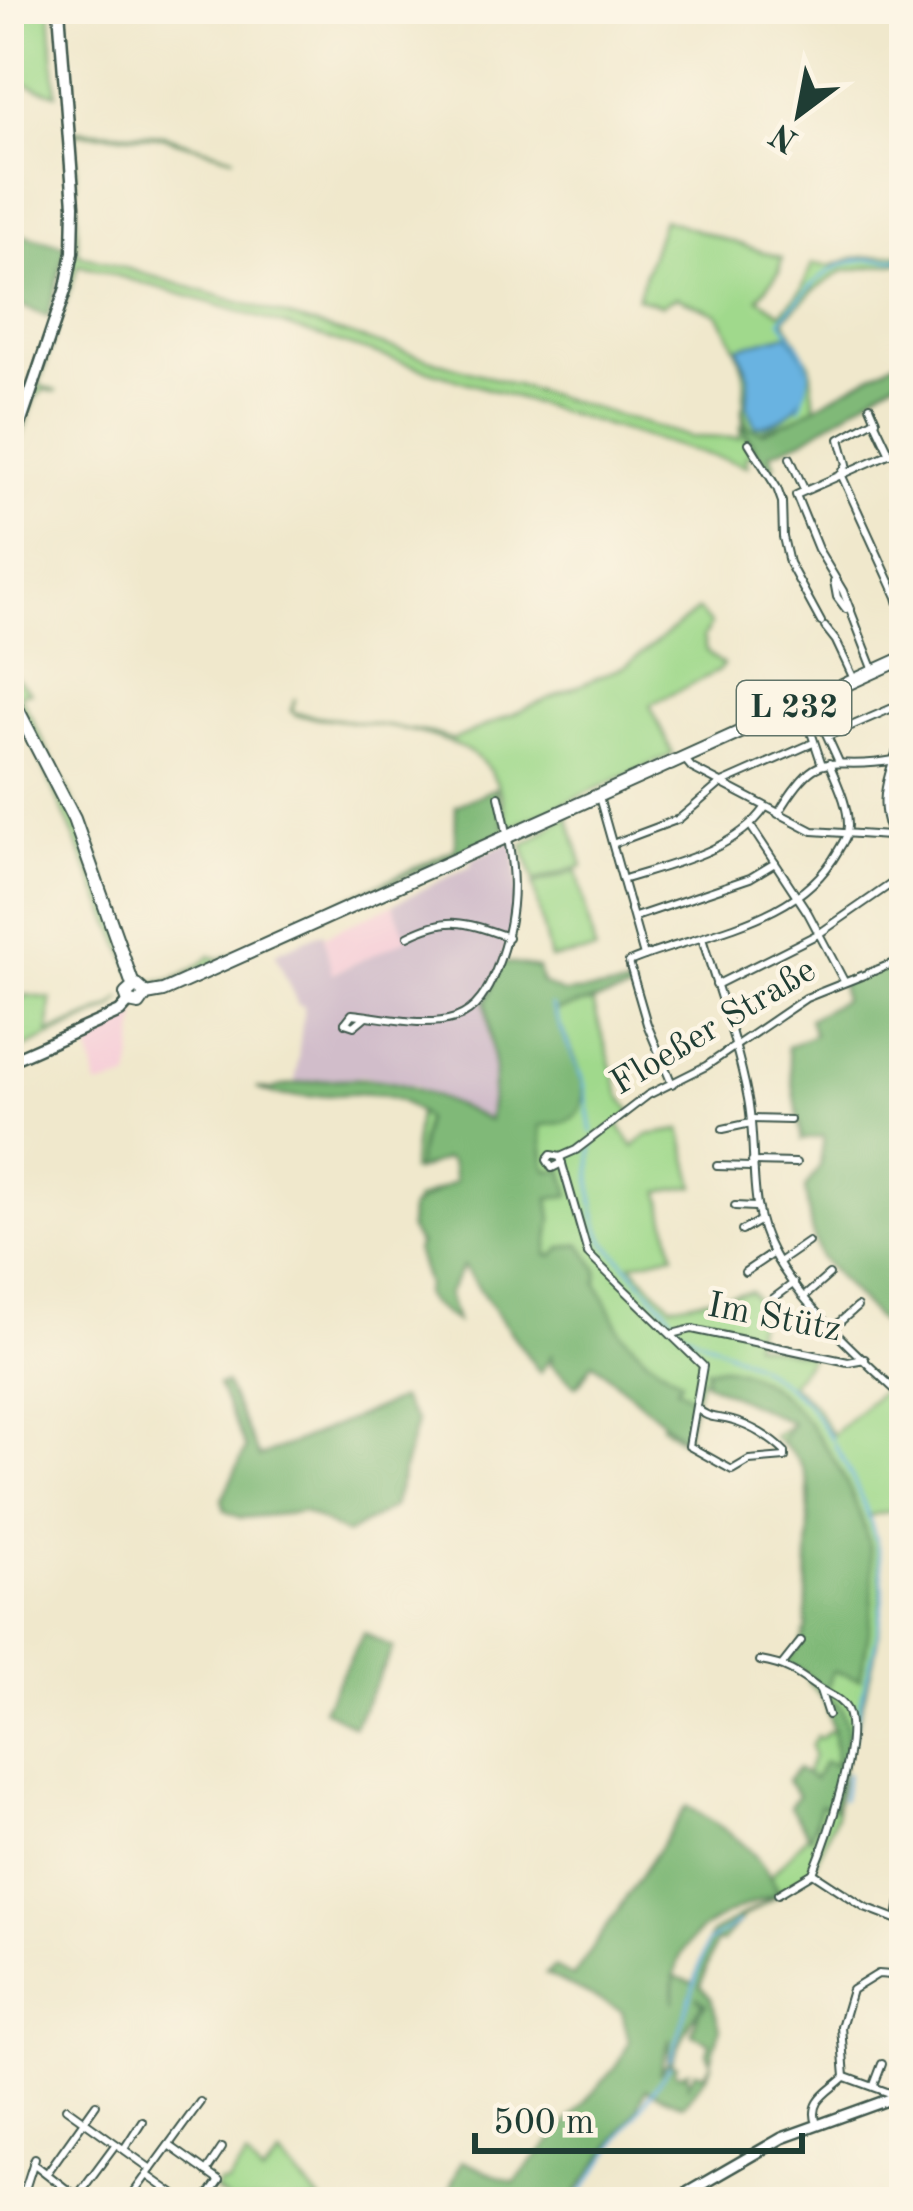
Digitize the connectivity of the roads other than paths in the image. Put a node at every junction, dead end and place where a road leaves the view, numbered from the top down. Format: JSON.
{"nodes":[{"id":1,"x":59,"y":9,"type":"edge"},
{"id":2,"x":870,"y":406,"type":"dead end"},
{"id":3,"x":876,"y":421,"type":"junction"},
{"id":4,"x":749,"y":443,"type":"dead end"},
{"id":5,"x":903,"y":447,"type":"edge"},
{"id":6,"x":890,"y":454,"type":"junction"},
{"id":7,"x":9,"y":457,"type":"edge"},
{"id":8,"x":790,"y":458,"type":"dead end"},
{"id":9,"x":842,"y":474,"type":"junction"},
{"id":10,"x":804,"y":489,"type":"junction"},
{"id":11,"x":904,"y":499,"type":"edge"},
{"id":12,"x":895,"y":503,"type":"dead end"},
{"id":13,"x":805,"y":523,"type":"junction"},
{"id":14,"x":783,"y":524,"type":"junction"},
{"id":15,"x":900,"y":600,"type":"edge"},
{"id":16,"x":904,"y":621,"type":"edge"},
{"id":17,"x":904,"y":658,"type":"edge"},
{"id":18,"x":874,"y":671,"type":"junction"},
{"id":19,"x":854,"y":681,"type":"junction"},
{"id":20,"x":9,"y":693,"type":"edge"},
{"id":21,"x":904,"y":703,"type":"edge"},
{"id":22,"x":904,"y":731,"type":"edge"},
{"id":23,"x":828,"y":736,"type":"junction"},
{"id":24,"x":813,"y":742,"type":"junction"},
{"id":25,"x":679,"y":759,"type":"junction"},
{"id":26,"x":894,"y":760,"type":"junction"},
{"id":27,"x":839,"y":762,"type":"junction"},
{"id":28,"x":826,"y":764,"type":"junction"},
{"id":29,"x":720,"y":784,"type":"junction"},
{"id":30,"x":598,"y":795,"type":"junction"},
{"id":31,"x":499,"y":796,"type":"dead end"},
{"id":32,"x":765,"y":808,"type":"junction"},
{"id":33,"x":778,"y":814,"type":"junction"},
{"id":34,"x":752,"y":828,"type":"junction"},
{"id":35,"x":847,"y":835,"type":"junction"},
{"id":36,"x":509,"y":836,"type":"junction"},
{"id":37,"x":890,"y":836,"type":"junction"},
{"id":38,"x":904,"y":837,"type":"edge"},
{"id":39,"x":614,"y":843,"type":"junction"},
{"id":40,"x":904,"y":857,"type":"edge"},
{"id":41,"x":775,"y":863,"type":"junction"},
{"id":42,"x":904,"y":875,"type":"edge"},
{"id":43,"x":625,"y":879,"type":"junction"},
{"id":44,"x":798,"y":896,"type":"junction"},
{"id":45,"x":635,"y":917,"type":"junction"},
{"id":46,"x":820,"y":933,"type":"junction"},
{"id":47,"x":408,"y":936,"type":"dead end"},
{"id":48,"x":508,"y":937,"type":"junction"},
{"id":49,"x":702,"y":938,"type":"junction"},
{"id":50,"x":644,"y":956,"type":"junction"},
{"id":51,"x":904,"y":959,"type":"edge"},
{"id":52,"x":844,"y":981,"type":"junction"},
{"id":53,"x":134,"y":985,"type":"junction"},
{"id":54,"x":716,"y":986,"type":"junction"},
{"id":55,"x":146,"y":994,"type":"junction"},
{"id":56,"x":129,"y":1002,"type":"junction"},
{"id":57,"x":367,"y":1016,"type":"dead end"},
{"id":58,"x":736,"y":1047,"type":"junction"},
{"id":59,"x":9,"y":1061,"type":"edge"},
{"id":60,"x":672,"y":1084,"type":"junction"},
{"id":61,"x":790,"y":1120,"type":"dead end"},
{"id":62,"x":751,"y":1121,"type":"junction"},
{"id":63,"x":723,"y":1129,"type":"dead end"},
{"id":64,"x":796,"y":1163,"type":"dead end"},
{"id":65,"x":752,"y":1165,"type":"junction"},
{"id":66,"x":717,"y":1166,"type":"dead end"},
{"id":67,"x":735,"y":1206,"type":"dead end"},
{"id":68,"x":755,"y":1207,"type":"junction"},
{"id":69,"x":759,"y":1221,"type":"junction"},
{"id":70,"x":742,"y":1231,"type":"dead end"},
{"id":71,"x":808,"y":1242,"type":"dead end"},
{"id":72,"x":773,"y":1253,"type":"junction"},
{"id":73,"x":778,"y":1262,"type":"junction"},
{"id":74,"x":746,"y":1272,"type":"dead end"},
{"id":75,"x":829,"y":1275,"type":"dead end"},
{"id":76,"x":794,"y":1283,"type":"junction"},
{"id":77,"x":805,"y":1296,"type":"junction"},
{"id":78,"x":766,"y":1304,"type":"dead end"},
{"id":79,"x":857,"y":1307,"type":"dead end"},
{"id":80,"x":834,"y":1327,"type":"junction"},
{"id":81,"x":678,"y":1331,"type":"junction"},
{"id":82,"x":865,"y":1358,"type":"junction"},
{"id":83,"x":904,"y":1398,"type":"edge"},
{"id":84,"x":696,"y":1407,"type":"junction"},
{"id":85,"x":801,"y":1641,"type":"dead end"},
{"id":86,"x":760,"y":1661,"type":"dead end"},
{"id":87,"x":782,"y":1665,"type":"junction"},
{"id":88,"x":820,"y":1690,"type":"junction"},
{"id":89,"x":828,"y":1715,"type":"dead end"},
{"id":90,"x":813,"y":1873,"type":"junction"},
{"id":91,"x":904,"y":1883,"type":"edge"},
{"id":92,"x":778,"y":1894,"type":"dead end"},
{"id":93,"x":901,"y":1920,"type":"edge"},
{"id":94,"x":904,"y":1976,"type":"edge"},
{"id":95,"x":882,"y":2064,"type":"dead end"},
{"id":96,"x":845,"y":2077,"type":"junction"},
{"id":97,"x":874,"y":2085,"type":"junction"},
{"id":98,"x":901,"y":2095,"type":"edge"},
{"id":99,"x":200,"y":2102,"type":"dead end"},
{"id":100,"x":97,"y":2104,"type":"dead end"},
{"id":101,"x":66,"y":2108,"type":"dead end"},
{"id":102,"x":85,"y":2121,"type":"junction"},
{"id":103,"x":142,"y":2121,"type":"dead end"},
{"id":104,"x":818,"y":2124,"type":"junction"},
{"id":105,"x":169,"y":2145,"type":"junction"},
{"id":106,"x":120,"y":2146,"type":"junction"},
{"id":107,"x":222,"y":2148,"type":"dead end"},
{"id":108,"x":149,"y":2172,"type":"junction"},
{"id":109,"x":206,"y":2172,"type":"junction"},
{"id":110,"x":47,"y":2173,"type":"junction"},
{"id":111,"x":9,"y":2193,"type":"edge"},
{"id":112,"x":80,"y":2199,"type":"edge"},
{"id":113,"x":19,"y":2202,"type":"edge"},
{"id":114,"x":127,"y":2202,"type":"edge"},
{"id":115,"x":185,"y":2202,"type":"edge"},
{"id":116,"x":204,"y":2202,"type":"edge"},
{"id":117,"x":670,"y":2202,"type":"edge"}],
"edges":[{"from":1,"to":7,"type":"main road"},
{"from":2,"to":3,"type":"street"},
{"from":3,"to":6,"type":"street"},
{"from":3,"to":9,"type":"street"},
{"from":4,"to":14,"type":"street"},
{"from":5,"to":6,"type":"street"},
{"from":6,"to":9,"type":"street"},
{"from":8,"to":10,"type":"street"},
{"from":9,"to":10,"type":"street"},
{"from":9,"to":15,"type":"street"},
{"from":10,"to":13,"type":"street"},
{"from":11,"to":12,"type":"street"},
{"from":13,"to":14,"type":"street"},
{"from":13,"to":18,"type":"street"},
{"from":14,"to":19,"type":"street"},
{"from":15,"to":16,"type":"street"},
{"from":17,"to":18,"type":"main road","number":"L 232"},
{"from":18,"to":19,"type":"main road","number":"L 232"},
{"from":19,"to":25,"type":"main road","number":"L 232"},
{"from":20,"to":53,"type":"main road"},
{"from":21,"to":23,"type":"street"},
{"from":22,"to":26,"type":"street"},
{"from":23,"to":24,"type":"street"},
{"from":23,"to":27,"type":"street"},
{"from":24,"to":28,"type":"street"},
{"from":24,"to":29,"type":"street"},
{"from":25,"to":29,"type":"street"},
{"from":25,"to":30,"type":"main road","number":"L 232"},
{"from":26,"to":27,"type":"street"},
{"from":26,"to":37,"type":"street"},
{"from":27,"to":28,"type":"street"},
{"from":28,"to":33,"type":"street"},
{"from":28,"to":35,"type":"street"},
{"from":29,"to":32,"type":"street"},
{"from":29,"to":39,"type":"street"},
{"from":30,"to":36,"type":"main road","number":"L 232"},
{"from":30,"to":39,"type":"street"},
{"from":31,"to":36,"type":"street"},
{"from":32,"to":33,"type":"street"},
{"from":32,"to":34,"type":"street"},
{"from":33,"to":35,"type":"street"},
{"from":34,"to":41,"type":"street"},
{"from":34,"to":43,"type":"street"},
{"from":35,"to":37,"type":"street"},
{"from":35,"to":44,"type":"street"},
{"from":36,"to":48,"type":"street"},
{"from":36,"to":55,"type":"main road","number":"L 232"},
{"from":37,"to":38,"type":"street"},
{"from":37,"to":40,"type":"street"},
{"from":39,"to":43,"type":"street"},
{"from":41,"to":44,"type":"street"},
{"from":41,"to":45,"type":"street"},
{"from":42,"to":46,"type":"street"},
{"from":43,"to":45,"type":"street"},
{"from":44,"to":46,"type":"street"},
{"from":44,"to":49,"type":"street"},
{"from":45,"to":50,"type":"street"},
{"from":46,"to":52,"type":"street"},
{"from":46,"to":54,"type":"street"},
{"from":47,"to":48,"type":"street"},
{"from":48,"to":57,"type":"street"},
{"from":49,"to":50,"type":"street"},
{"from":49,"to":54,"type":"street"},
{"from":50,"to":60,"type":"street"},
{"from":51,"to":52,"type":"street","name":"Floeßer Straße"},
{"from":52,"to":58,"type":"street","name":"Floeßer Straße"},
{"from":53,"to":55,"type":"main road"},
{"from":53,"to":56,"type":"main road"},
{"from":54,"to":58,"type":"street"},
{"from":55,"to":56,"type":"main road"},
{"from":56,"to":59,"type":"main road"},
{"from":58,"to":60,"type":"street","name":"Floeßer Straße"},
{"from":58,"to":62,"type":"street"},
{"from":60,"to":81,"type":"street","name":"Floeßer Straße"},
{"from":61,"to":62,"type":"street"},
{"from":62,"to":63,"type":"street"},
{"from":62,"to":65,"type":"street"},
{"from":64,"to":65,"type":"street"},
{"from":65,"to":66,"type":"street"},
{"from":65,"to":68,"type":"street"},
{"from":67,"to":68,"type":"street"},
{"from":68,"to":69,"type":"street"},
{"from":69,"to":70,"type":"street"},
{"from":69,"to":72,"type":"street"},
{"from":71,"to":73,"type":"street"},
{"from":72,"to":73,"type":"street"},
{"from":72,"to":74,"type":"street"},
{"from":73,"to":76,"type":"street"},
{"from":75,"to":77,"type":"street"},
{"from":76,"to":77,"type":"street"},
{"from":76,"to":78,"type":"street"},
{"from":77,"to":80,"type":"street"},
{"from":79,"to":80,"type":"street"},
{"from":80,"to":82,"type":"street"},
{"from":81,"to":82,"type":"street","name":"Im Stütz"},
{"from":81,"to":84,"type":"street"},
{"from":82,"to":83,"type":"street"},
{"from":84,"to":84,"type":"street"},
{"from":85,"to":87,"type":"street"},
{"from":86,"to":87,"type":"street"},
{"from":87,"to":88,"type":"street"},
{"from":88,"to":89,"type":"street"},
{"from":88,"to":90,"type":"street"},
{"from":90,"to":92,"type":"street"},
{"from":90,"to":93,"type":"street"},
{"from":91,"to":93,"type":"street"},
{"from":94,"to":96,"type":"street"},
{"from":95,"to":97,"type":"street"},
{"from":96,"to":97,"type":"street"},
{"from":96,"to":104,"type":"street"},
{"from":97,"to":98,"type":"street"},
{"from":98,"to":104,"type":"street"},
{"from":99,"to":105,"type":"street"},
{"from":100,"to":102,"type":"street"},
{"from":101,"to":102,"type":"street"},
{"from":102,"to":106,"type":"street"},
{"from":102,"to":110,"type":"street"},
{"from":103,"to":106,"type":"street"},
{"from":104,"to":117,"type":"street"},
{"from":105,"to":108,"type":"street"},
{"from":105,"to":109,"type":"street"},
{"from":106,"to":108,"type":"street"},
{"from":106,"to":112,"type":"street"},
{"from":107,"to":109,"type":"street"},
{"from":108,"to":114,"type":"street"},
{"from":108,"to":115,"type":"street"},
{"from":109,"to":116,"type":"street"},
{"from":110,"to":112,"type":"street"},
{"from":110,"to":113,"type":"street"},
{"from":111,"to":113,"type":"street"}]}
